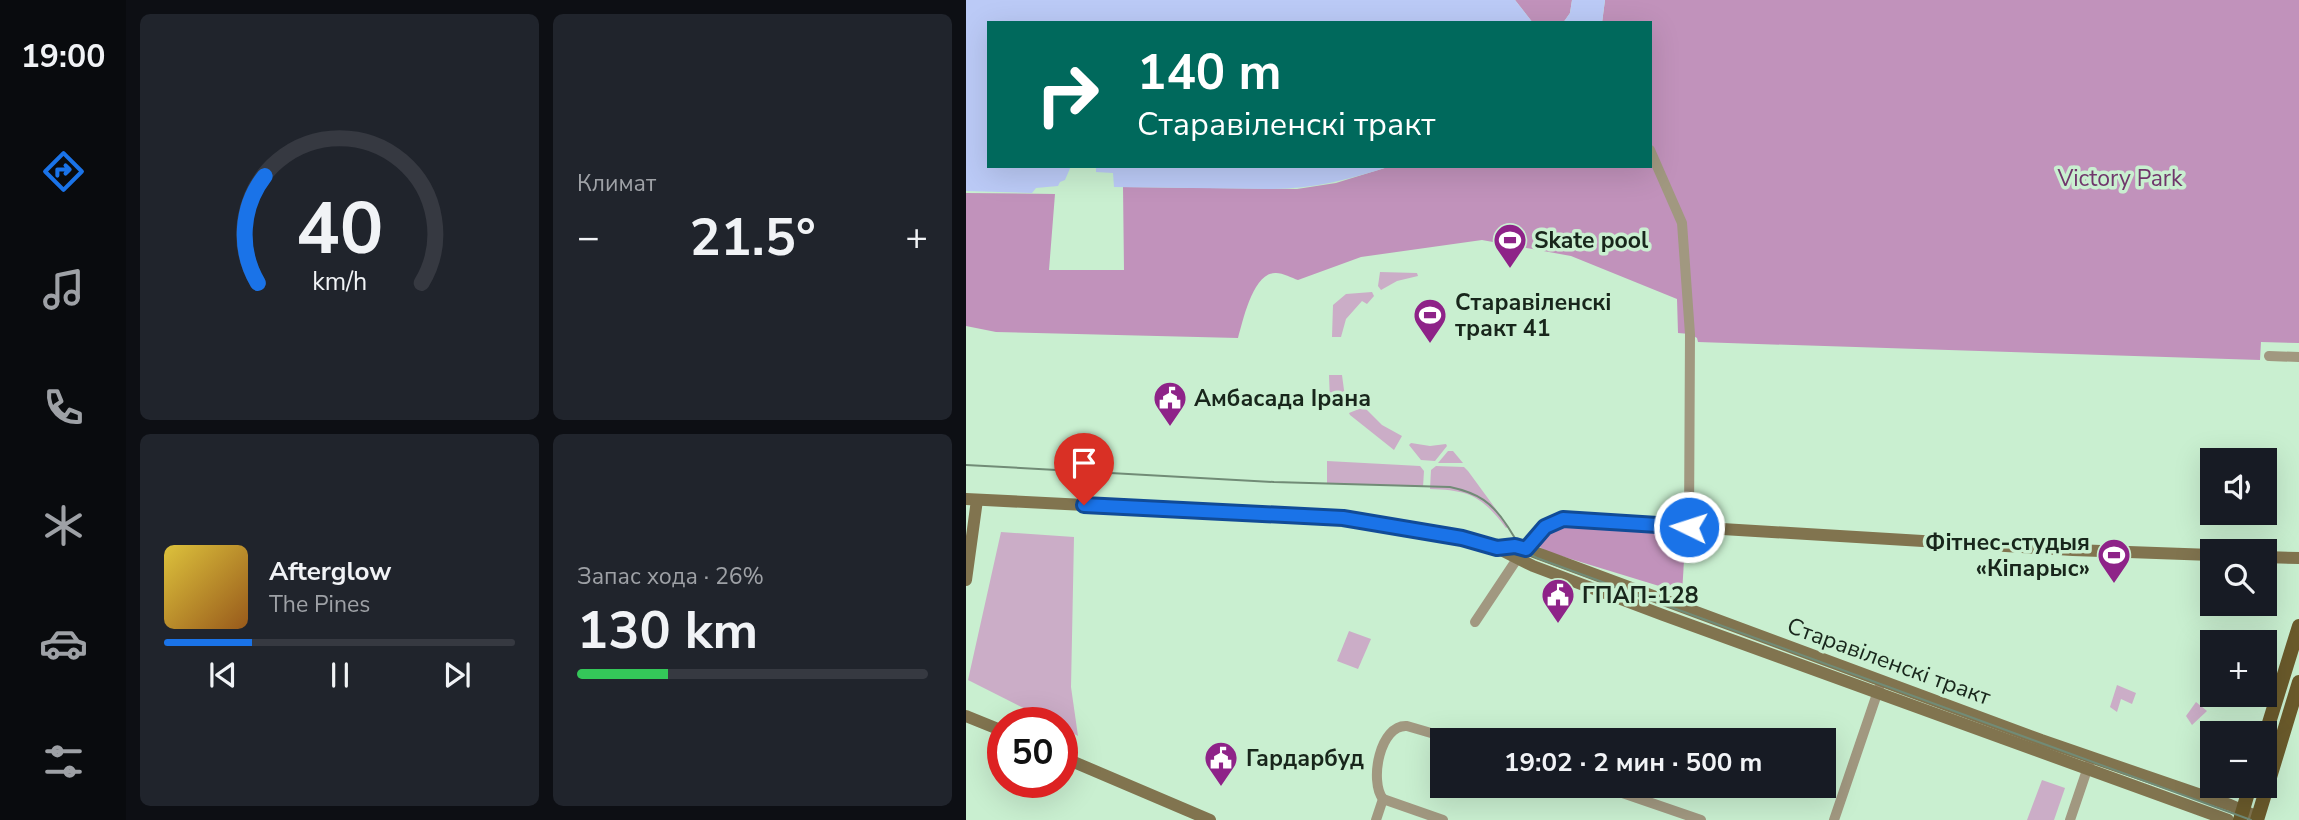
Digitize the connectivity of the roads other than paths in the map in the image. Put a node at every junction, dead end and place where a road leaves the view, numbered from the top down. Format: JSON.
{"nodes":[{"id":1,"x":1652,"y":155,"type":"edge"},
{"id":2,"x":2269,"y":356,"type":"dead end"},
{"id":3,"x":2299,"y":357,"type":"edge"},
{"id":4,"x":972,"y":500,"type":"edge"},
{"id":5,"x":1689,"y":527,"type":"junction"},
{"id":6,"x":1522,"y":554,"type":"junction"},
{"id":7,"x":2200,"y":555,"type":"edge"},
{"id":8,"x":2277,"y":557,"type":"edge"},
{"id":9,"x":2299,"y":558,"type":"edge"},
{"id":10,"x":966,"y":580,"type":"edge"},
{"id":11,"x":1475,"y":622,"type":"dead end"},
{"id":12,"x":2299,"y":626,"type":"edge"},
{"id":13,"x":2299,"y":682,"type":"edge"},
{"id":14,"x":1879,"y":687,"type":"junction"},
{"id":15,"x":966,"y":716,"type":"edge"},
{"id":16,"x":2270,"y":721,"type":"edge"},
{"id":17,"x":987,"y":725,"type":"edge"},
{"id":18,"x":1430,"y":733,"type":"edge"},
{"id":19,"x":2277,"y":741,"type":"edge"},
{"id":20,"x":2090,"y":763,"type":"junction"},
{"id":21,"x":1078,"y":764,"type":"edge"},
{"id":22,"x":1637,"y":798,"type":"edge"},
{"id":23,"x":2246,"y":798,"type":"edge"},
{"id":24,"x":2264,"y":798,"type":"edge"},
{"id":25,"x":1383,"y":799,"type":"junction"},
{"id":26,"x":2241,"y":815,"type":"edge"},
{"id":27,"x":2260,"y":819,"type":"edge"},
{"id":28,"x":1210,"y":820,"type":"edge"},
{"id":29,"x":1376,"y":820,"type":"edge"},
{"id":30,"x":1443,"y":820,"type":"edge"},
{"id":31,"x":1701,"y":820,"type":"edge"},
{"id":32,"x":1835,"y":820,"type":"edge"},
{"id":33,"x":2070,"y":820,"type":"edge"},
{"id":34,"x":2228,"y":820,"type":"edge"}],
"edges":[{"from":1,"to":5,"type":"street"},
{"from":2,"to":3,"type":"street"},
{"from":4,"to":6,"type":"main road","name":"Старавіленскі тракт"},
{"from":4,"to":10,"type":"main road"},
{"from":5,"to":6,"type":"main road"},
{"from":5,"to":7,"type":"main road"},
{"from":6,"to":11,"type":"street"},
{"from":6,"to":14,"type":"main road","name":"Старавіленскі тракт"},
{"from":8,"to":9,"type":"main road"},
{"from":12,"to":16,"type":"main road"},
{"from":13,"to":19,"type":"main road"},
{"from":14,"to":20,"type":"main road","name":"Старавіленскі тракт"},
{"from":14,"to":32,"type":"street"},
{"from":15,"to":17,"type":"main road"},
{"from":18,"to":25,"type":"street"},
{"from":20,"to":26,"type":"main road","name":"Старавіленскі тракт"},
{"from":20,"to":33,"type":"street"},
{"from":20,"to":34,"type":"main road","name":"Старавіленскі тракт"},
{"from":21,"to":28,"type":"main road"},
{"from":22,"to":31,"type":"street"},
{"from":23,"to":26,"type":"main road"},
{"from":24,"to":27,"type":"main road"},
{"from":25,"to":29,"type":"street"},
{"from":25,"to":30,"type":"street"},
{"from":26,"to":27,"type":"main road","name":"Старавіленскі тракт"}]}
